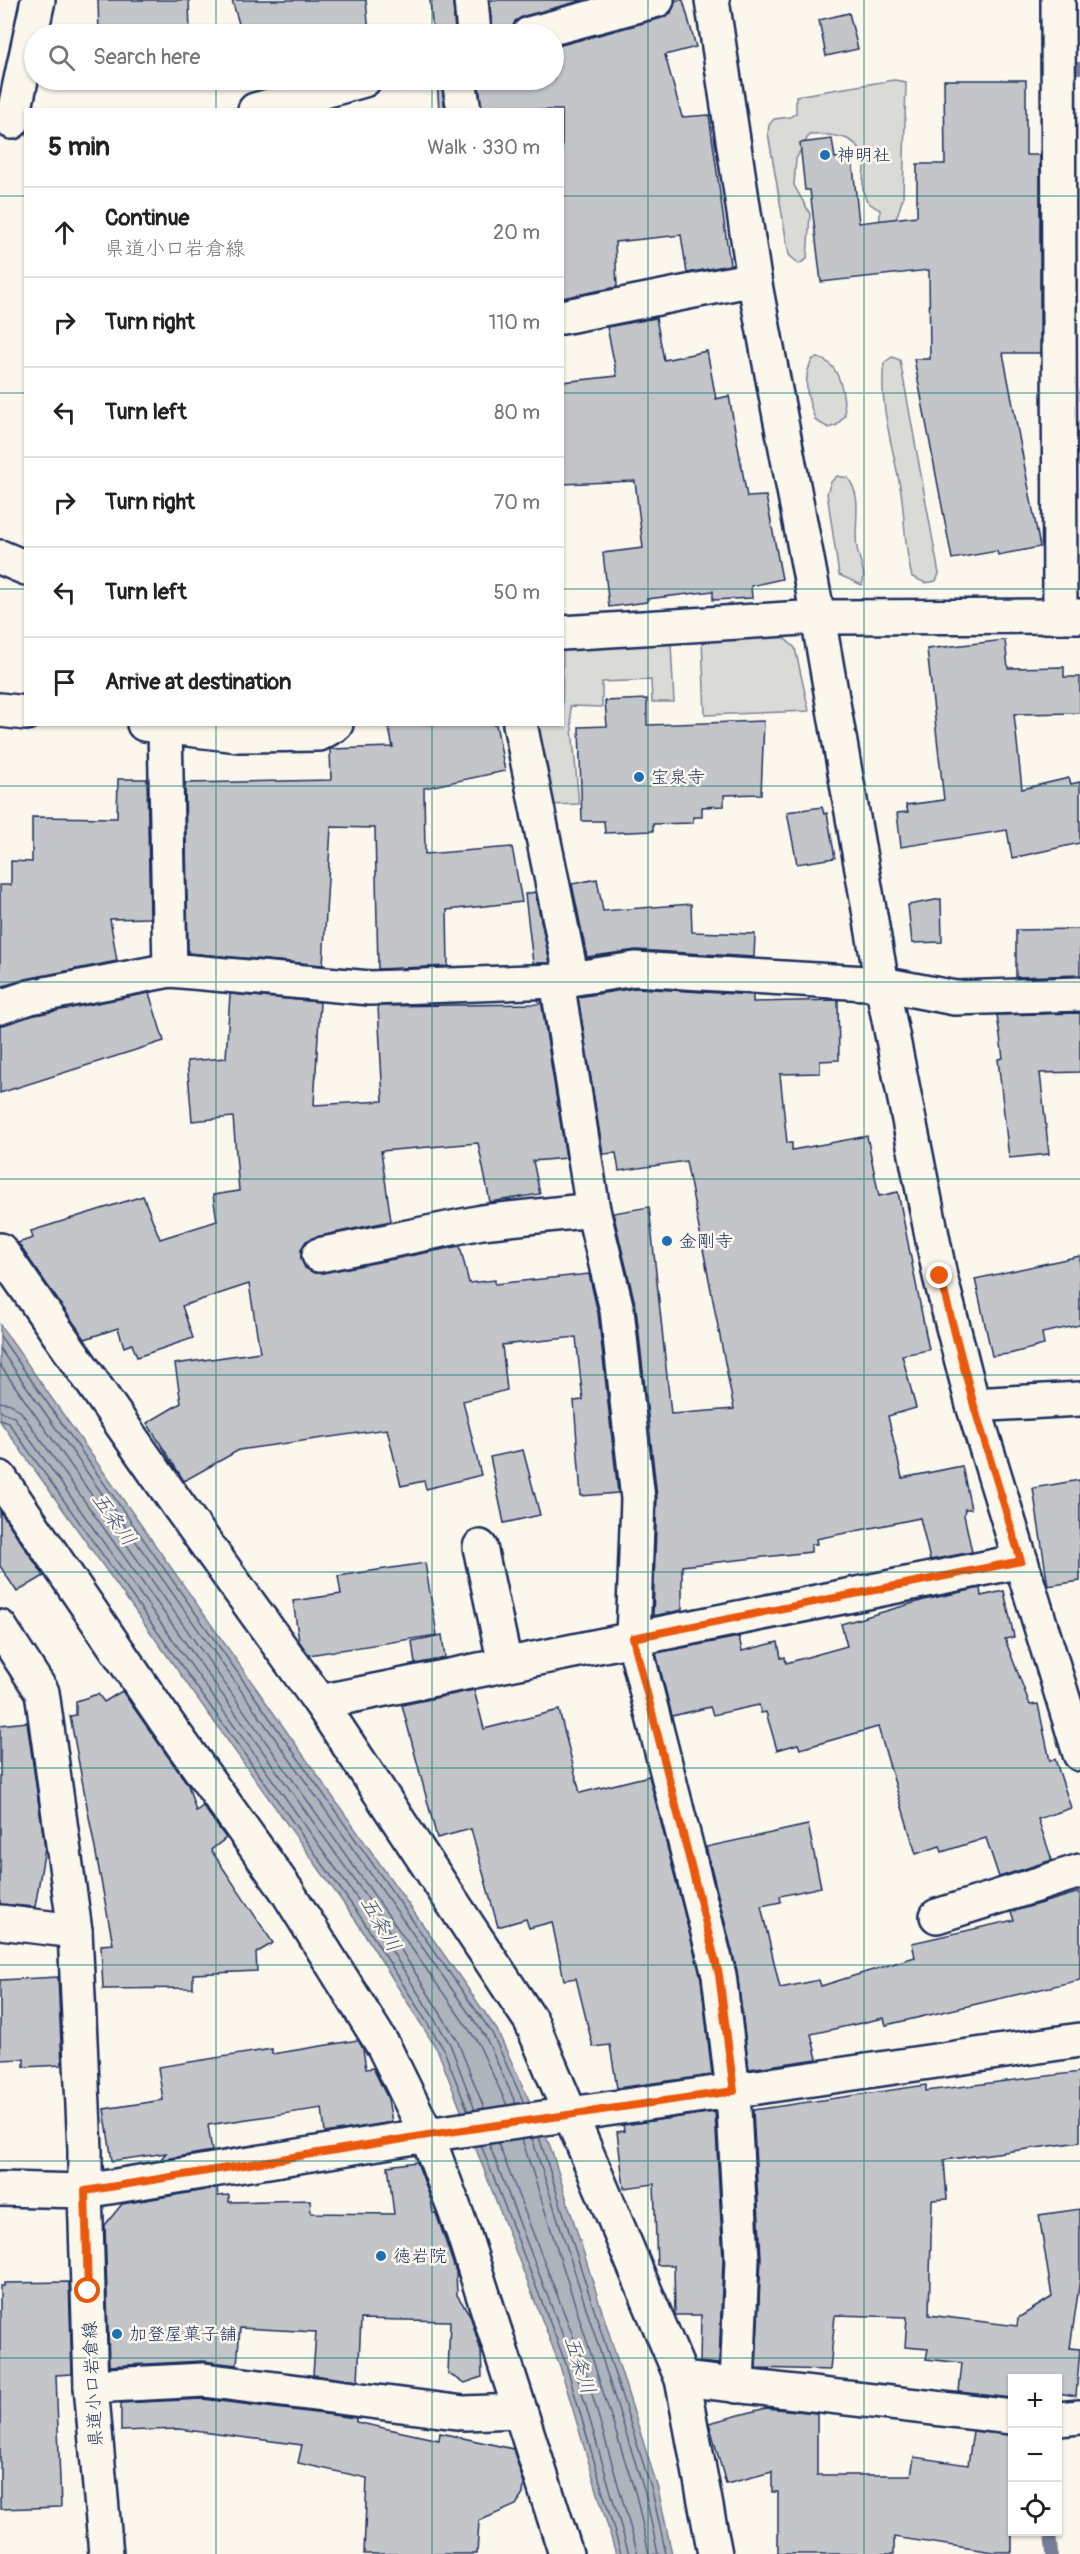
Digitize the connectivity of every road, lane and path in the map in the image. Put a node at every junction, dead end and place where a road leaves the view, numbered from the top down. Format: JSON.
{"nodes":[{"id":1,"x":38,"y":0,"type":"edge"},
{"id":2,"x":471,"y":0,"type":"edge"},
{"id":3,"x":657,"y":0,"type":"edge"},
{"id":4,"x":712,"y":0,"type":"edge"},
{"id":5,"x":1058,"y":0,"type":"edge"},
{"id":6,"x":33,"y":24,"type":"edge"},
{"id":7,"x":473,"y":24,"type":"edge"},
{"id":8,"x":564,"y":25,"type":"edge"},
{"id":9,"x":24,"y":68,"type":"edge"},
{"id":10,"x":328,"y":90,"type":"edge"},
{"id":11,"x":461,"y":90,"type":"edge"},
{"id":12,"x":262,"y":108,"type":"edge"},
{"id":13,"x":464,"y":108,"type":"edge"},
{"id":14,"x":13,"y":122,"type":"edge"},
{"id":15,"x":1070,"y":248,"type":"edge"},
{"id":16,"x":754,"y":279,"type":"junction"},
{"id":17,"x":564,"y":317,"type":"edge"},
{"id":18,"x":0,"y":557,"type":"edge"},
{"id":19,"x":24,"y":567,"type":"edge"},
{"id":20,"x":1070,"y":616,"type":"edge"},
{"id":21,"x":818,"y":617,"type":"junction"},
{"id":22,"x":564,"y":633,"type":"edge"},
{"id":23,"x":0,"y":710,"type":"edge"},
{"id":24,"x":24,"y":713,"type":"edge"},
{"id":25,"x":155,"y":726,"type":"edge"},
{"id":26,"x":163,"y":726,"type":"edge"},
{"id":27,"x":333,"y":726,"type":"edge"},
{"id":28,"x":520,"y":726,"type":"edge"},
{"id":29,"x":170,"y":970,"type":"junction"},
{"id":30,"x":564,"y":980,"type":"junction"},
{"id":31,"x":882,"y":984,"type":"junction"},
{"id":32,"x":1080,"y":994,"type":"edge"},
{"id":33,"x":0,"y":1006,"type":"edge"},
{"id":34,"x":593,"y":1210,"type":"junction"},
{"id":35,"x":0,"y":1250,"type":"edge"},
{"id":36,"x":319,"y":1256,"type":"dead end"},
{"id":37,"x":1080,"y":1399,"type":"edge"},
{"id":38,"x":974,"y":1406,"type":"junction"},
{"id":39,"x":0,"y":1478,"type":"edge"},
{"id":40,"x":480,"y":1547,"type":"dead end"},
{"id":41,"x":1021,"y":1561,"type":"junction"},
{"id":42,"x":0,"y":1627,"type":"edge"},
{"id":43,"x":633,"y":1638,"type":"junction"},
{"id":44,"x":506,"y":1664,"type":"junction"},
{"id":45,"x":320,"y":1702,"type":"junction"},
{"id":46,"x":1080,"y":1754,"type":"edge"},
{"id":47,"x":1080,"y":1871,"type":"edge"},
{"id":48,"x":937,"y":1916,"type":"dead end"},
{"id":49,"x":0,"y":1922,"type":"edge"},
{"id":50,"x":75,"y":1931,"type":"junction"},
{"id":51,"x":1080,"y":2040,"type":"edge"},
{"id":52,"x":734,"y":2091,"type":"junction"},
{"id":53,"x":571,"y":2114,"type":"junction"},
{"id":54,"x":428,"y":2135,"type":"junction"},
{"id":55,"x":0,"y":2189,"type":"edge"},
{"id":56,"x":85,"y":2191,"type":"junction"},
{"id":57,"x":682,"y":2379,"type":"junction"},
{"id":58,"x":91,"y":2386,"type":"junction"},
{"id":59,"x":737,"y":2386,"type":"junction"},
{"id":60,"x":520,"y":2411,"type":"junction"},
{"id":61,"x":1008,"y":2417,"type":"edge"},
{"id":62,"x":1080,"y":2417,"type":"edge"},
{"id":63,"x":1062,"y":2418,"type":"edge"},
{"id":64,"x":106,"y":2554,"type":"edge"},
{"id":65,"x":566,"y":2554,"type":"edge"},
{"id":66,"x":715,"y":2554,"type":"edge"}],
"edges":[{"from":1,"to":6,"type":"street"},
{"from":2,"to":7,"type":"street"},
{"from":3,"to":8,"type":"street"},
{"from":4,"to":16,"type":"street"},
{"from":5,"to":15,"type":"street"},
{"from":9,"to":14,"type":"street"},
{"from":10,"to":12,"type":"street"},
{"from":11,"to":13,"type":"street"},
{"from":15,"to":20,"type":"street"},
{"from":16,"to":17,"type":"street"},
{"from":16,"to":21,"type":"street"},
{"from":18,"to":19,"type":"street"},
{"from":20,"to":21,"type":"street"},
{"from":21,"to":22,"type":"street"},
{"from":21,"to":31,"type":"street"},
{"from":23,"to":24,"type":"street"},
{"from":25,"to":29,"type":"street"},
{"from":26,"to":27,"type":"street"},
{"from":28,"to":30,"type":"street"},
{"from":29,"to":30,"type":"street"},
{"from":29,"to":33,"type":"street"},
{"from":30,"to":31,"type":"street"},
{"from":30,"to":34,"type":"street"},
{"from":31,"to":32,"type":"street"},
{"from":31,"to":38,"type":"street"},
{"from":34,"to":36,"type":"street"},
{"from":34,"to":43,"type":"street"},
{"from":35,"to":45,"type":"street"},
{"from":37,"to":38,"type":"street"},
{"from":38,"to":41,"type":"street"},
{"from":39,"to":54,"type":"street"},
{"from":40,"to":44,"type":"street"},
{"from":41,"to":43,"type":"street"},
{"from":41,"to":46,"type":"street"},
{"from":42,"to":50,"type":"street","name":"県道小口岩倉線"},
{"from":43,"to":44,"type":"street"},
{"from":43,"to":52,"type":"street"},
{"from":44,"to":45,"type":"street"},
{"from":45,"to":53,"type":"street"},
{"from":47,"to":48,"type":"street"},
{"from":49,"to":50,"type":"street"},
{"from":50,"to":56,"type":"street","name":"県道小口岩倉線"},
{"from":51,"to":52,"type":"street"},
{"from":52,"to":53,"type":"street"},
{"from":52,"to":59,"type":"street"},
{"from":53,"to":54,"type":"street"},
{"from":53,"to":57,"type":"street"},
{"from":54,"to":56,"type":"street"},
{"from":54,"to":60,"type":"street"},
{"from":55,"to":56,"type":"street"},
{"from":56,"to":58,"type":"street","name":"県道小口岩倉線"},
{"from":57,"to":59,"type":"street"},
{"from":57,"to":66,"type":"street"},
{"from":58,"to":60,"type":"street"},
{"from":58,"to":64,"type":"street","name":"県道小口岩倉線"},
{"from":59,"to":61,"type":"street"},
{"from":60,"to":65,"type":"street"},
{"from":62,"to":63,"type":"street"}]}
